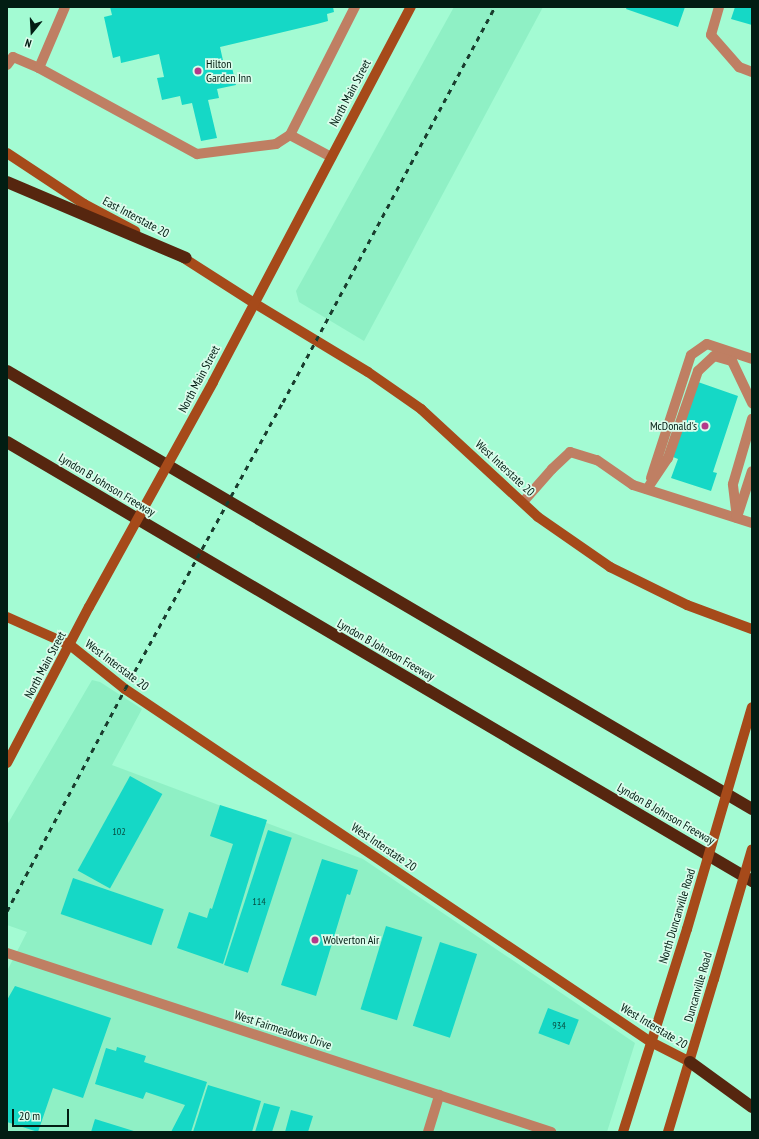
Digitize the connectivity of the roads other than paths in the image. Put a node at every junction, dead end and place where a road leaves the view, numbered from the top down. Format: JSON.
{"nodes":[{"id":1,"x":65,"y":7,"type":"edge"},
{"id":2,"x":355,"y":7,"type":"edge"},
{"id":3,"x":411,"y":7,"type":"edge"},
{"id":4,"x":719,"y":7,"type":"edge"},
{"id":5,"x":9,"y":58,"type":"edge"},
{"id":6,"x":39,"y":68,"type":"junction"},
{"id":7,"x":752,"y":72,"type":"edge"},
{"id":8,"x":290,"y":135,"type":"junction"},
{"id":9,"x":7,"y":153,"type":"edge"},
{"id":10,"x":331,"y":156,"type":"junction"},
{"id":11,"x":7,"y":182,"type":"edge"},
{"id":12,"x":186,"y":258,"type":"junction"},
{"id":13,"x":254,"y":303,"type":"junction"},
{"id":14,"x":752,"y":359,"type":"edge"},
{"id":15,"x":7,"y":371,"type":"edge"},
{"id":16,"x":752,"y":403,"type":"edge"},
{"id":17,"x":752,"y":419,"type":"edge"},
{"id":18,"x":7,"y":442,"type":"edge"},
{"id":19,"x":752,"y":471,"type":"edge"},
{"id":20,"x":647,"y":490,"type":"junction"},
{"id":21,"x":523,"y":502,"type":"junction"},
{"id":22,"x":737,"y":518,"type":"junction"},
{"id":23,"x":752,"y":522,"type":"edge"},
{"id":24,"x":7,"y":617,"type":"edge"},
{"id":25,"x":752,"y":628,"type":"edge"},
{"id":26,"x":70,"y":645,"type":"junction"},
{"id":27,"x":752,"y":707,"type":"edge"},
{"id":28,"x":7,"y":763,"type":"edge"},
{"id":29,"x":752,"y":809,"type":"edge"},
{"id":30,"x":752,"y":849,"type":"edge"},
{"id":31,"x":752,"y":881,"type":"edge"},
{"id":32,"x":7,"y":953,"type":"edge"},
{"id":33,"x":651,"y":1042,"type":"junction"},
{"id":34,"x":690,"y":1062,"type":"junction"},
{"id":35,"x":439,"y":1095,"type":"junction"},
{"id":36,"x":752,"y":1107,"type":"edge"},
{"id":37,"x":428,"y":1132,"type":"edge"},
{"id":38,"x":551,"y":1132,"type":"edge"},
{"id":39,"x":623,"y":1132,"type":"edge"},
{"id":40,"x":668,"y":1132,"type":"edge"}],
"edges":[{"from":1,"to":6,"type":"street"},
{"from":2,"to":8,"type":"street"},
{"from":3,"to":10,"type":"main road","name":"North Main Street"},
{"from":4,"to":7,"type":"street"},
{"from":5,"to":6,"type":"street"},
{"from":6,"to":8,"type":"street"},
{"from":8,"to":10,"type":"street"},
{"from":9,"to":12,"type":"main road","name":"East Interstate 20"},
{"from":10,"to":13,"type":"main road","name":"North Main Street"},
{"from":11,"to":12,"type":"highway"},
{"from":12,"to":13,"type":"main road","name":"East Interstate 20"},
{"from":13,"to":21,"type":"main road","name":"West Interstate 20"},
{"from":13,"to":26,"type":"main road","name":"North Main Street","bridge":true},
{"from":14,"to":20,"type":"street"},
{"from":15,"to":29,"type":"highway"},
{"from":16,"to":20,"type":"street"},
{"from":17,"to":22,"type":"street"},
{"from":18,"to":31,"type":"highway","name":"Lyndon B Johnson Freeway"},
{"from":19,"to":22,"type":"street"},
{"from":20,"to":21,"type":"street"},
{"from":20,"to":22,"type":"street"},
{"from":21,"to":25,"type":"main road","name":"West Interstate 20"},
{"from":22,"to":23,"type":"street"},
{"from":24,"to":26,"type":"main road"},
{"from":26,"to":28,"type":"main road","name":"North Main Street"},
{"from":26,"to":33,"type":"main road","name":"West Interstate 20"},
{"from":27,"to":33,"type":"main road","name":"North Duncanville Road","bridge":true},
{"from":30,"to":34,"type":"main road","name":"Duncanville Road","bridge":true},
{"from":32,"to":35,"type":"street","name":"West Fairmeadows Drive"},
{"from":33,"to":34,"type":"main road","name":"West Interstate 20"},
{"from":33,"to":39,"type":"main road","name":"North Duncanville Road"},
{"from":34,"to":36,"type":"highway"},
{"from":34,"to":40,"type":"main road","name":"Duncanville Road"},
{"from":35,"to":37,"type":"street"},
{"from":35,"to":38,"type":"street","name":"West Fairmeadows Drive"}]}
